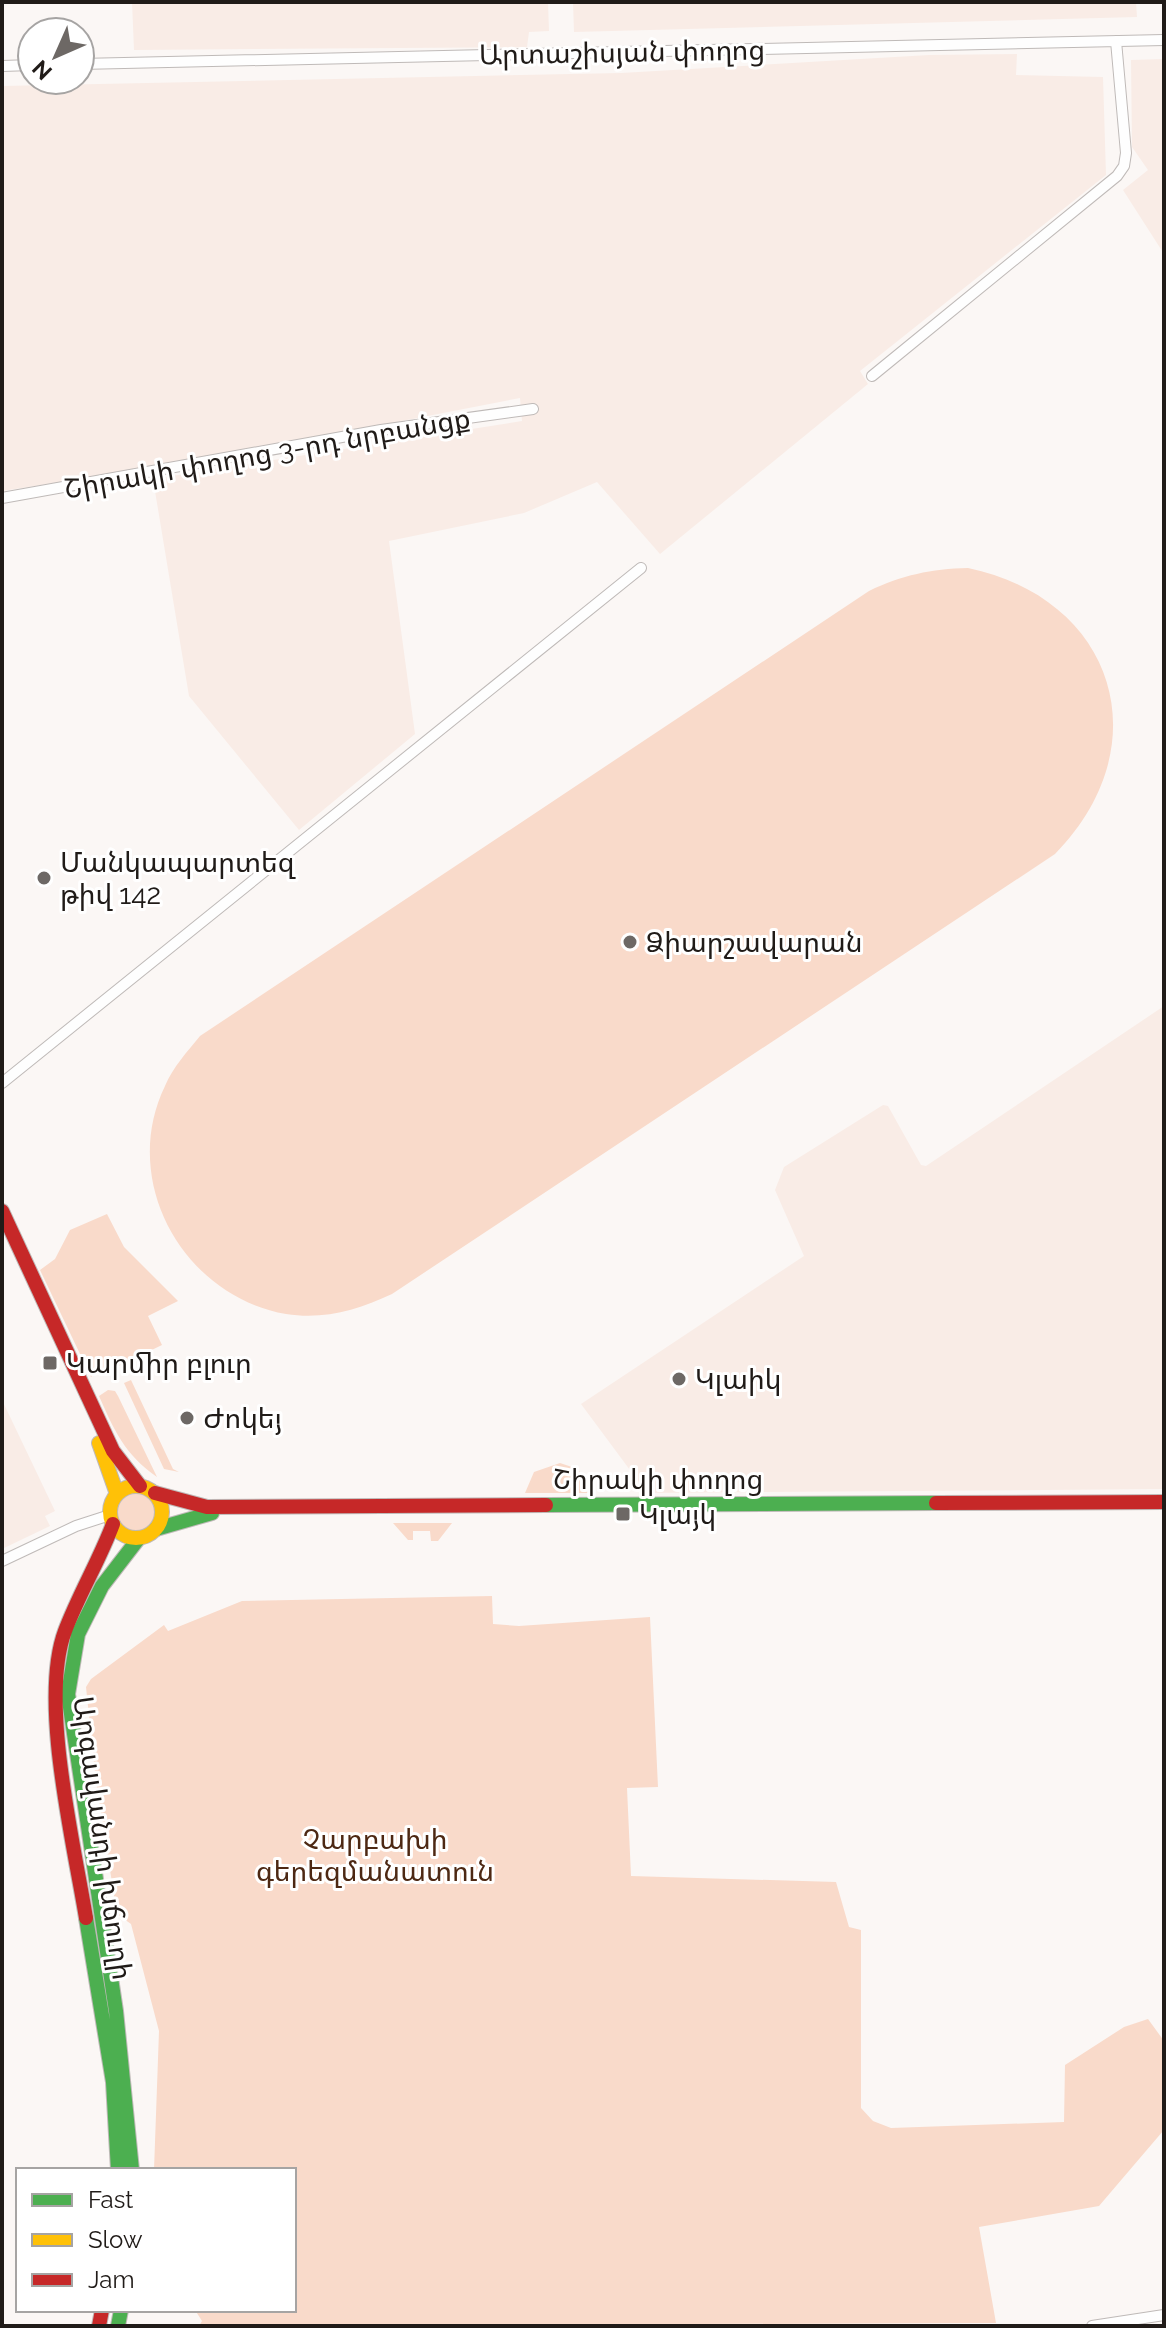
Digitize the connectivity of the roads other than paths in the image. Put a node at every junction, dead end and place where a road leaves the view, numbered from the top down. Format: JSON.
{"nodes":[{"id":1,"x":1164,"y":40,"type":"edge"},
{"id":2,"x":1116,"y":41,"type":"junction"},
{"id":3,"x":96,"y":64,"type":"edge"},
{"id":4,"x":872,"y":376,"type":"dead end"},
{"id":5,"x":533,"y":409,"type":"dead end"},
{"id":6,"x":2,"y":498,"type":"edge"},
{"id":7,"x":641,"y":568,"type":"dead end"},
{"id":8,"x":2,"y":1083,"type":"edge"},
{"id":9,"x":2,"y":1211,"type":"edge"},
{"id":10,"x":2,"y":1233,"type":"edge"},
{"id":11,"x":140,"y":1486,"type":"junction"},
{"id":12,"x":155,"y":1493,"type":"junction"},
{"id":13,"x":117,"y":1494,"type":"junction"},
{"id":14,"x":1164,"y":1504,"type":"edge"},
{"id":15,"x":111,"y":1520,"type":"junction"},
{"id":16,"x":156,"y":1529,"type":"junction"},
{"id":17,"x":139,"y":1538,"type":"junction"},
{"id":18,"x":2,"y":1561,"type":"edge"},
{"id":19,"x":118,"y":2168,"type":"edge"},
{"id":20,"x":132,"y":2168,"type":"edge"},
{"id":21,"x":1164,"y":2315,"type":"edge"},
{"id":22,"x":1092,"y":2326,"type":"edge"}],
"edges":[{"from":1,"to":2,"type":"street","name":"Արտաշիսյան փողոց"},
{"from":2,"to":3,"type":"street","name":"Արտաշիսյան փողոց"},
{"from":2,"to":4,"type":"street"},
{"from":5,"to":6,"type":"street","name":"Շիրակի փողոց 3-րդ նրբանցք"},
{"from":7,"to":8,"type":"street"},
{"from":9,"to":11,"type":"main road","name":"Շիրակի փողոց"},
{"from":10,"to":13,"type":"main road"},
{"from":11,"to":12,"type":"main road","name":"Շիրակի փողոց"},
{"from":11,"to":13,"type":"main road"},
{"from":12,"to":14,"type":"main road","name":"Շիրակի փողոց"},
{"from":12,"to":16,"type":"main road"},
{"from":13,"to":15,"type":"main road"},
{"from":14,"to":16,"type":"main road","name":"Շիրակի փողոց"},
{"from":15,"to":17,"type":"main road"},
{"from":15,"to":18,"type":"street"},
{"from":15,"to":19,"type":"main road","name":"Արգավանդի խճուղի"},
{"from":16,"to":17,"type":"main road","name":"Շիրակի փողոց"},
{"from":17,"to":20,"type":"main road","name":"Արգավանդի խճուղի"},
{"from":21,"to":22,"type":"street"}]}
